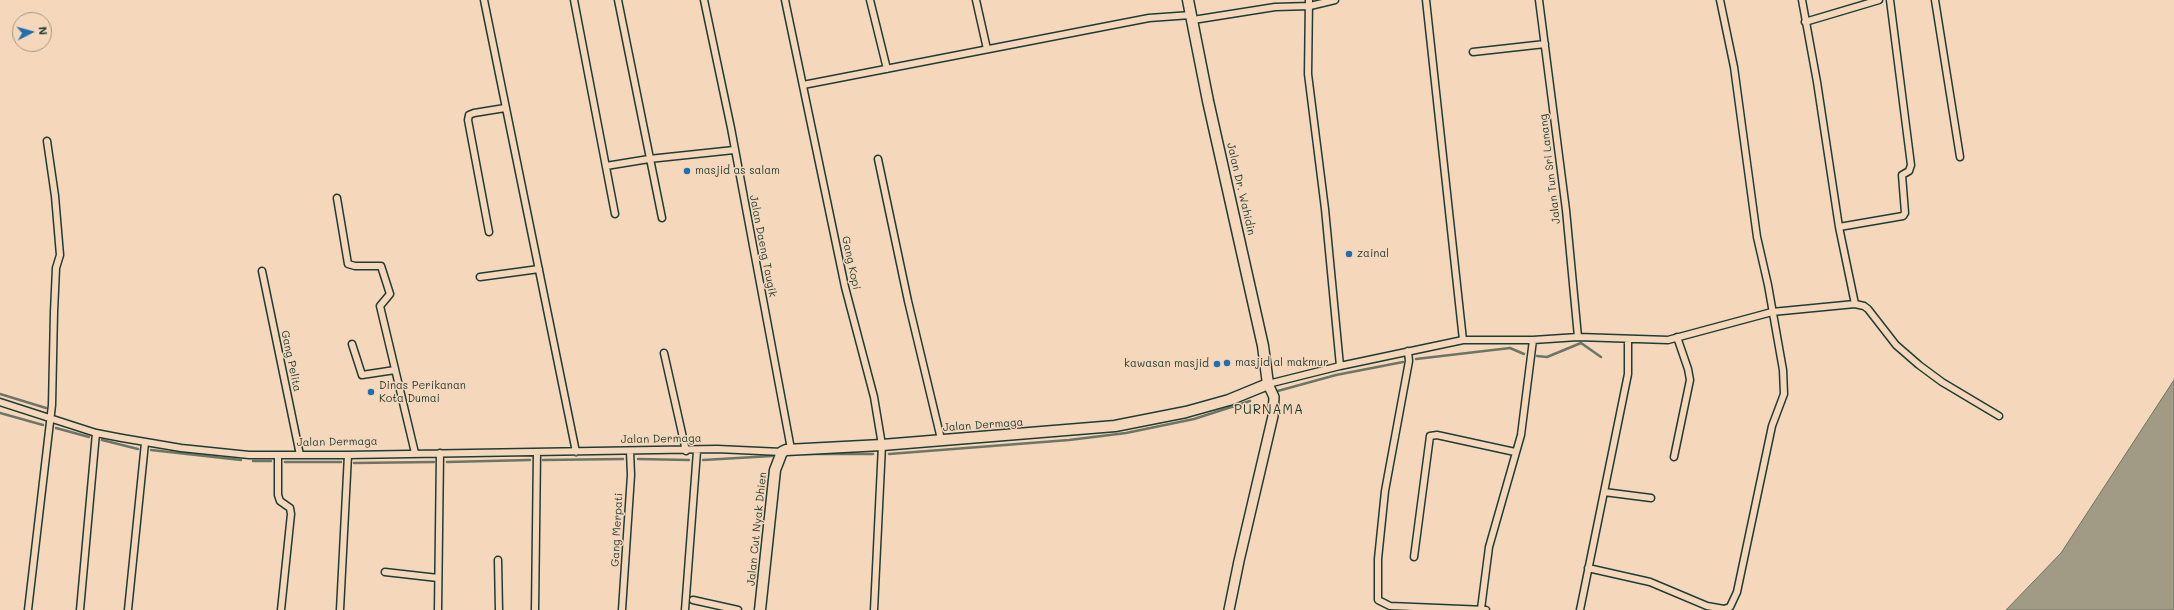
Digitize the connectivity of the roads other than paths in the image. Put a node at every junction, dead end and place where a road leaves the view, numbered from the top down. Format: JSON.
{"nodes":[{"id":1,"x":484,"y":0,"type":"edge"},
{"id":2,"x":574,"y":0,"type":"edge"},
{"id":3,"x":618,"y":0,"type":"edge"},
{"id":4,"x":704,"y":0,"type":"edge"},
{"id":5,"x":785,"y":0,"type":"edge"},
{"id":6,"x":870,"y":0,"type":"edge"},
{"id":7,"x":976,"y":0,"type":"edge"},
{"id":8,"x":1188,"y":0,"type":"edge"},
{"id":9,"x":1335,"y":0,"type":"edge"},
{"id":10,"x":1426,"y":0,"type":"edge"},
{"id":11,"x":1539,"y":0,"type":"edge"},
{"id":12,"x":1720,"y":0,"type":"edge"},
{"id":13,"x":1802,"y":0,"type":"edge"},
{"id":14,"x":1879,"y":0,"type":"edge"},
{"id":15,"x":1890,"y":0,"type":"edge"},
{"id":16,"x":1935,"y":0,"type":"edge"},
{"id":17,"x":1309,"y":3,"type":"edge"},
{"id":18,"x":1192,"y":18,"type":"junction"},
{"id":19,"x":1805,"y":22,"type":"junction"},
{"id":20,"x":1545,"y":44,"type":"junction"},
{"id":21,"x":987,"y":50,"type":"junction"},
{"id":22,"x":1473,"y":52,"type":"dead end"},
{"id":23,"x":887,"y":69,"type":"junction"},
{"id":24,"x":803,"y":85,"type":"junction"},
{"id":25,"x":505,"y":108,"type":"junction"},
{"id":26,"x":47,"y":141,"type":"dead end"},
{"id":27,"x":734,"y":150,"type":"junction"},
{"id":28,"x":1960,"y":157,"type":"dead end"},
{"id":29,"x":649,"y":159,"type":"junction"},
{"id":30,"x":878,"y":159,"type":"dead end"},
{"id":31,"x":606,"y":166,"type":"junction"},
{"id":32,"x":337,"y":198,"type":"dead end"},
{"id":33,"x":615,"y":214,"type":"dead end"},
{"id":34,"x":662,"y":218,"type":"dead end"},
{"id":35,"x":1839,"y":227,"type":"junction"},
{"id":36,"x":489,"y":232,"type":"dead end"},
{"id":37,"x":539,"y":269,"type":"junction"},
{"id":38,"x":262,"y":271,"type":"dead end"},
{"id":39,"x":480,"y":277,"type":"dead end"},
{"id":40,"x":1855,"y":304,"type":"junction"},
{"id":41,"x":1772,"y":312,"type":"junction"},
{"id":42,"x":1578,"y":337,"type":"junction"},
{"id":43,"x":1677,"y":338,"type":"junction"},
{"id":44,"x":1628,"y":339,"type":"junction"},
{"id":45,"x":1463,"y":340,"type":"junction"},
{"id":46,"x":1533,"y":340,"type":"junction"},
{"id":47,"x":352,"y":344,"type":"dead end"},
{"id":48,"x":1408,"y":351,"type":"junction"},
{"id":49,"x":664,"y":352,"type":"dead end"},
{"id":50,"x":1340,"y":366,"type":"junction"},
{"id":51,"x":395,"y":370,"type":"junction"},
{"id":52,"x":1268,"y":384,"type":"junction"},
{"id":53,"x":0,"y":402,"type":"edge"},
{"id":54,"x":1999,"y":416,"type":"dead end"},
{"id":55,"x":51,"y":417,"type":"junction"},
{"id":56,"x":96,"y":432,"type":"junction"},
{"id":57,"x":941,"y":439,"type":"junction"},
{"id":58,"x":145,"y":443,"type":"junction"},
{"id":59,"x":882,"y":445,"type":"junction"},
{"id":60,"x":786,"y":450,"type":"junction"},
{"id":61,"x":630,"y":451,"type":"junction"},
{"id":62,"x":686,"y":451,"type":"junction"},
{"id":63,"x":697,"y":451,"type":"junction"},
{"id":64,"x":537,"y":452,"type":"junction"},
{"id":65,"x":576,"y":452,"type":"junction"},
{"id":66,"x":1515,"y":452,"type":"junction"},
{"id":67,"x":415,"y":453,"type":"junction"},
{"id":68,"x":440,"y":453,"type":"junction"},
{"id":69,"x":278,"y":455,"type":"junction"},
{"id":70,"x":300,"y":455,"type":"junction"},
{"id":71,"x":348,"y":455,"type":"junction"},
{"id":72,"x":1674,"y":457,"type":"dead end"},
{"id":73,"x":1604,"y":492,"type":"junction"},
{"id":74,"x":1651,"y":498,"type":"dead end"},
{"id":75,"x":1414,"y":556,"type":"dead end"},
{"id":76,"x":498,"y":560,"type":"dead end"},
{"id":77,"x":1588,"y":568,"type":"junction"},
{"id":78,"x":385,"y":572,"type":"dead end"},
{"id":79,"x":438,"y":578,"type":"junction"},
{"id":80,"x":693,"y":600,"type":"dead end"},
{"id":81,"x":1484,"y":609,"type":"edge"},
{"id":82,"x":28,"y":610,"type":"edge"},
{"id":83,"x":80,"y":610,"type":"edge"},
{"id":84,"x":128,"y":610,"type":"edge"},
{"id":85,"x":281,"y":610,"type":"edge"},
{"id":86,"x":340,"y":610,"type":"edge"},
{"id":87,"x":438,"y":610,"type":"edge"},
{"id":88,"x":499,"y":610,"type":"edge"},
{"id":89,"x":535,"y":610,"type":"edge"},
{"id":90,"x":622,"y":610,"type":"edge"},
{"id":91,"x":685,"y":610,"type":"edge"},
{"id":92,"x":738,"y":610,"type":"edge"},
{"id":93,"x":760,"y":610,"type":"edge"},
{"id":94,"x":874,"y":610,"type":"edge"},
{"id":95,"x":1229,"y":610,"type":"edge"},
{"id":96,"x":1580,"y":610,"type":"edge"}],
"edges":[{"from":1,"to":25,"type":"street"},
{"from":2,"to":31,"type":"street"},
{"from":3,"to":29,"type":"street"},
{"from":4,"to":27,"type":"street","name":"Jalan Daeng Taugik"},
{"from":5,"to":24,"type":"street","name":"Gang Kopi"},
{"from":6,"to":23,"type":"street"},
{"from":7,"to":21,"type":"street"},
{"from":8,"to":18,"type":"main road","name":"Jalan Dr. Wahidin"},
{"from":9,"to":17,"type":"street"},
{"from":10,"to":45,"type":"street"},
{"from":11,"to":20,"type":"street","name":"Jalan Tun Sri Lanang"},
{"from":12,"to":41,"type":"street"},
{"from":13,"to":19,"type":"street"},
{"from":14,"to":19,"type":"street"},
{"from":15,"to":35,"type":"street"},
{"from":16,"to":28,"type":"street"},
{"from":17,"to":18,"type":"street"},
{"from":17,"to":50,"type":"street"},
{"from":18,"to":21,"type":"street"},
{"from":18,"to":52,"type":"main road","name":"Jalan Dr. Wahidin"},
{"from":19,"to":35,"type":"street"},
{"from":20,"to":22,"type":"street"},
{"from":20,"to":42,"type":"street","name":"Jalan Tun Sri Lanang"},
{"from":21,"to":23,"type":"street"},
{"from":23,"to":24,"type":"street"},
{"from":24,"to":59,"type":"street","name":"Gang Kopi"},
{"from":25,"to":36,"type":"street"},
{"from":25,"to":37,"type":"street"},
{"from":26,"to":55,"type":"street"},
{"from":27,"to":29,"type":"street"},
{"from":27,"to":60,"type":"street","name":"Jalan Daeng Taugik"},
{"from":29,"to":31,"type":"street"},
{"from":29,"to":34,"type":"street"},
{"from":30,"to":57,"type":"street"},
{"from":31,"to":33,"type":"street"},
{"from":32,"to":51,"type":"street"},
{"from":35,"to":40,"type":"street"},
{"from":37,"to":39,"type":"street"},
{"from":37,"to":65,"type":"street"},
{"from":38,"to":70,"type":"street","name":"Gang Pelita"},
{"from":40,"to":41,"type":"street"},
{"from":40,"to":54,"type":"street"},
{"from":41,"to":43,"type":"street"},
{"from":41,"to":77,"type":"street"},
{"from":42,"to":44,"type":"street"},
{"from":42,"to":46,"type":"street"},
{"from":43,"to":44,"type":"street"},
{"from":43,"to":72,"type":"street"},
{"from":44,"to":73,"type":"street"},
{"from":45,"to":46,"type":"street"},
{"from":45,"to":48,"type":"street"},
{"from":46,"to":66,"type":"street"},
{"from":47,"to":51,"type":"street"},
{"from":48,"to":50,"type":"street"},
{"from":48,"to":81,"type":"street"},
{"from":49,"to":62,"type":"street"},
{"from":50,"to":52,"type":"street"},
{"from":51,"to":67,"type":"street"},
{"from":52,"to":57,"type":"main road","name":"Jalan Dermaga"},
{"from":52,"to":95,"type":"street"},
{"from":53,"to":55,"type":"street","name":"Jalan Dermaga"},
{"from":55,"to":56,"type":"street","name":"Jalan Dermaga"},
{"from":55,"to":82,"type":"street"},
{"from":56,"to":58,"type":"street","name":"Jalan Dermaga"},
{"from":56,"to":83,"type":"street"},
{"from":57,"to":59,"type":"main road","name":"Jalan Dermaga"},
{"from":58,"to":69,"type":"street","name":"Jalan Dermaga"},
{"from":58,"to":84,"type":"street"},
{"from":59,"to":60,"type":"main road","name":"Jalan Dermaga"},
{"from":59,"to":94,"type":"street","name":"Gang Kopi"},
{"from":60,"to":63,"type":"street","name":"Jalan Dermaga"},
{"from":60,"to":93,"type":"main road","name":"Jalan Cut Nyak Dhien"},
{"from":61,"to":62,"type":"street","name":"Jalan Dermaga"},
{"from":61,"to":65,"type":"street","name":"Jalan Dermaga"},
{"from":61,"to":90,"type":"street","name":"Gang Merpati"},
{"from":62,"to":63,"type":"street","name":"Jalan Dermaga"},
{"from":63,"to":91,"type":"street"},
{"from":64,"to":65,"type":"street","name":"Jalan Dermaga"},
{"from":64,"to":68,"type":"street","name":"Jalan Dermaga"},
{"from":64,"to":89,"type":"street"},
{"from":66,"to":75,"type":"street"},
{"from":66,"to":81,"type":"street"},
{"from":67,"to":68,"type":"street","name":"Jalan Dermaga"},
{"from":67,"to":71,"type":"street","name":"Jalan Dermaga"},
{"from":68,"to":79,"type":"street"},
{"from":69,"to":70,"type":"street","name":"Jalan Dermaga"},
{"from":69,"to":85,"type":"street"},
{"from":70,"to":71,"type":"street","name":"Jalan Dermaga"},
{"from":71,"to":86,"type":"street"},
{"from":73,"to":74,"type":"street"},
{"from":73,"to":77,"type":"street"},
{"from":76,"to":88,"type":"street"},
{"from":77,"to":96,"type":"street"},
{"from":78,"to":79,"type":"street"},
{"from":79,"to":87,"type":"street"},
{"from":80,"to":92,"type":"street"}]}
